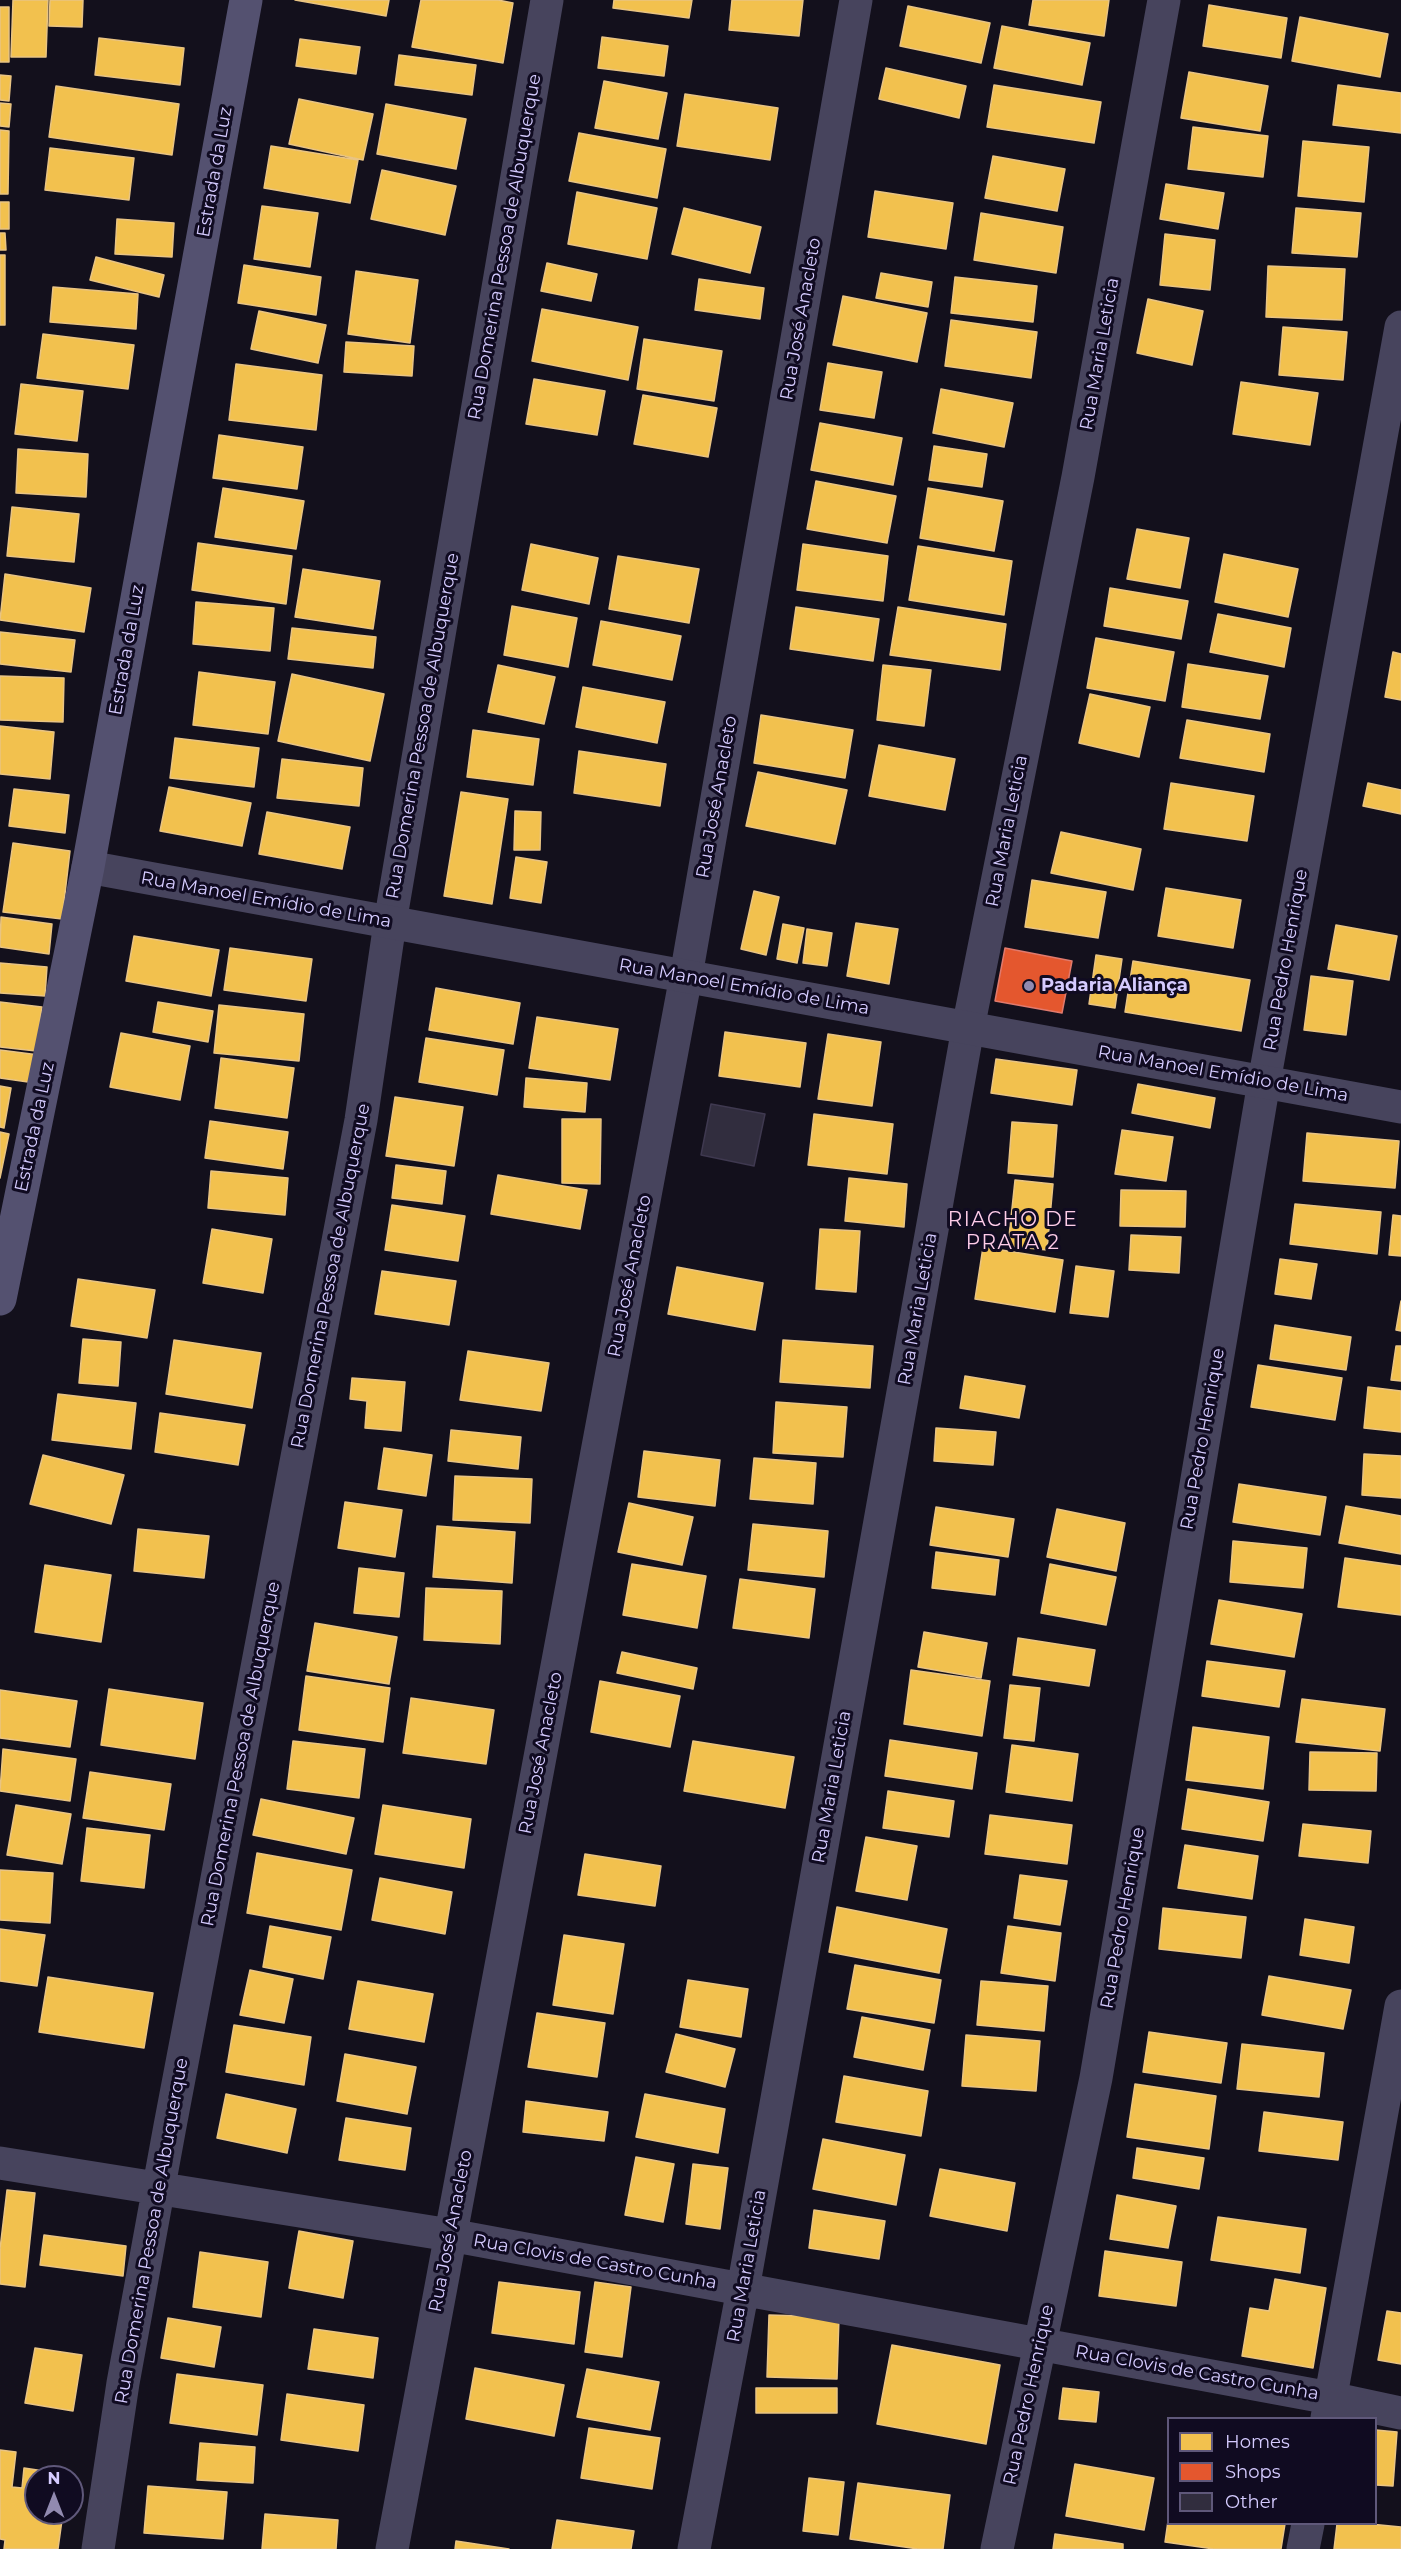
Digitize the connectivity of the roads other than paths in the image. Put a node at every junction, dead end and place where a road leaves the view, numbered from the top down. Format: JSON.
{"nodes":[{"id":1,"x":246,"y":0,"type":"edge"},
{"id":2,"x":547,"y":0,"type":"edge"},
{"id":3,"x":856,"y":0,"type":"edge"},
{"id":4,"x":1164,"y":0,"type":"edge"},
{"id":5,"x":1401,"y":327,"type":"edge"},
{"id":6,"x":88,"y":867,"type":"junction"},
{"id":7,"x":390,"y":923,"type":"junction"},
{"id":8,"x":686,"y":976,"type":"junction"},
{"id":9,"x":968,"y":1028,"type":"junction"},
{"id":10,"x":1264,"y":1082,"type":"junction"},
{"id":11,"x":1401,"y":1107,"type":"edge"},
{"id":12,"x":0,"y":1299,"type":"edge"},
{"id":13,"x":1401,"y":2006,"type":"edge"},
{"id":14,"x":0,"y":2163,"type":"edge"},
{"id":15,"x":159,"y":2189,"type":"junction"},
{"id":16,"x":450,"y":2235,"type":"junction"},
{"id":17,"x":743,"y":2289,"type":"junction"},
{"id":18,"x":1040,"y":2345,"type":"junction"},
{"id":19,"x":1328,"y":2408,"type":"edge"},
{"id":20,"x":1401,"y":2413,"type":"edge"},
{"id":21,"x":1308,"y":2525,"type":"edge"},
{"id":22,"x":98,"y":2549,"type":"edge"},
{"id":23,"x":392,"y":2549,"type":"edge"},
{"id":24,"x":694,"y":2549,"type":"edge"},
{"id":25,"x":997,"y":2549,"type":"edge"},
{"id":26,"x":1303,"y":2549,"type":"edge"}],
"edges":[{"from":1,"to":6,"type":"main road","name":"Estrada da Luz"},
{"from":2,"to":7,"type":"street","name":"Rua Domerina Pessoa de Albuquerque"},
{"from":3,"to":8,"type":"street","name":"Rua José Anacleto"},
{"from":4,"to":9,"type":"street","name":"Rua Maria Leticia"},
{"from":5,"to":10,"type":"street","name":"Rua Pedro Henrique"},
{"from":6,"to":7,"type":"street","name":"Rua Manoel Emídio de Lima"},
{"from":6,"to":12,"type":"main road","name":"Estrada da Luz"},
{"from":7,"to":8,"type":"street","name":"Rua Manoel Emídio de Lima"},
{"from":7,"to":15,"type":"street","name":"Rua Domerina Pessoa de Albuquerque"},
{"from":8,"to":9,"type":"street","name":"Rua Manoel Emídio de Lima"},
{"from":8,"to":16,"type":"street","name":"Rua José Anacleto"},
{"from":9,"to":10,"type":"street","name":"Rua Manoel Emídio de Lima"},
{"from":9,"to":17,"type":"street","name":"Rua Maria Leticia"},
{"from":10,"to":11,"type":"street","name":"Rua Manoel Emídio de Lima"},
{"from":10,"to":18,"type":"street","name":"Rua Pedro Henrique"},
{"from":13,"to":19,"type":"street"},
{"from":14,"to":15,"type":"street","name":"Rua Clovis de Castro Cunha"},
{"from":15,"to":16,"type":"street","name":"Rua Clovis de Castro Cunha"},
{"from":15,"to":22,"type":"street","name":"Rua Domerina Pessoa de Albuquerque"},
{"from":16,"to":17,"type":"street","name":"Rua Clovis de Castro Cunha"},
{"from":16,"to":23,"type":"street","name":"Rua José Anacleto"},
{"from":17,"to":18,"type":"street","name":"Rua Clovis de Castro Cunha"},
{"from":17,"to":24,"type":"street","name":"Rua Maria Leticia"},
{"from":18,"to":19,"type":"street","name":"Rua Clovis de Castro Cunha"},
{"from":18,"to":25,"type":"street","name":"Rua Pedro Henrique"},
{"from":19,"to":20,"type":"street","name":"Rua Clovis de Castro Cunha"},
{"from":21,"to":26,"type":"street"}]}
